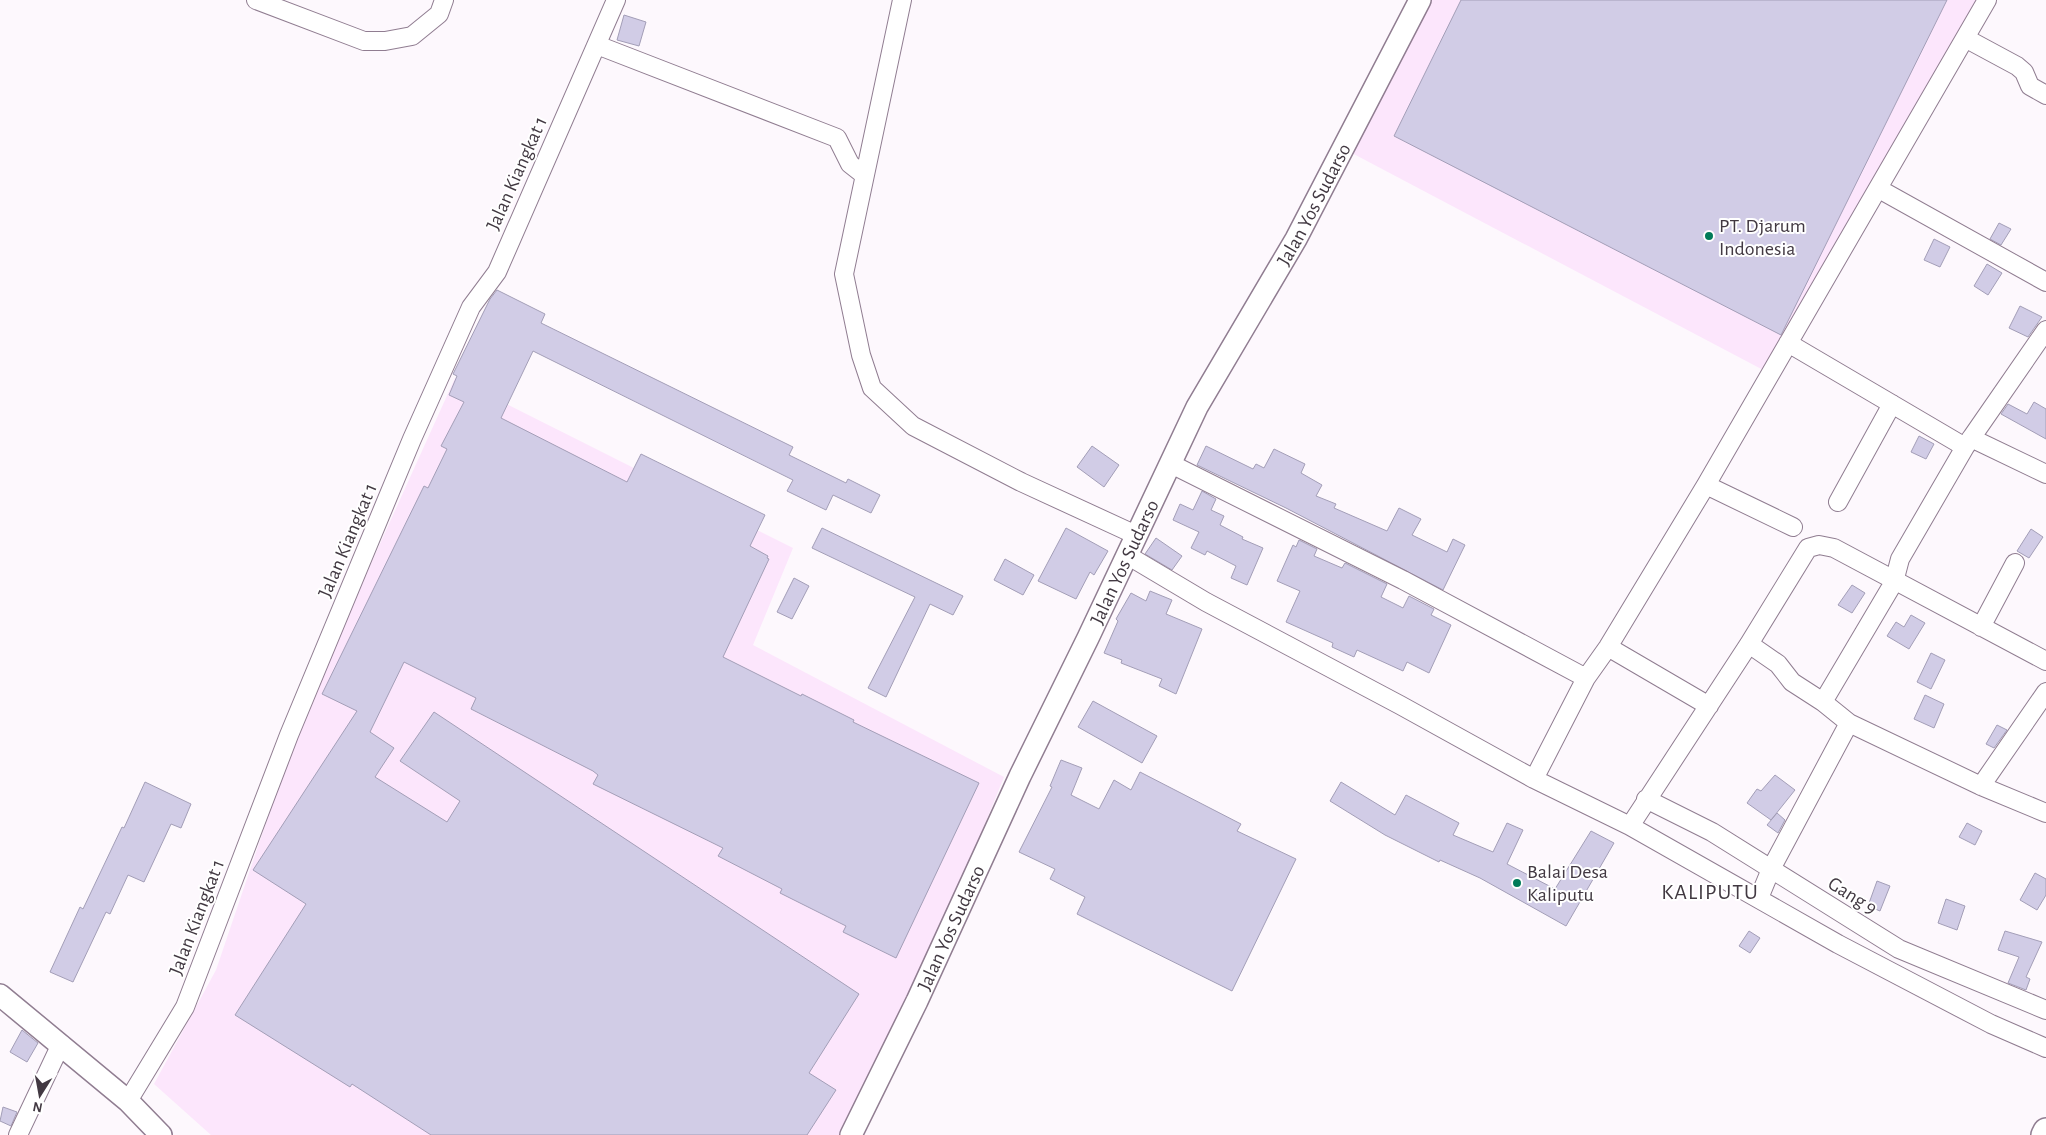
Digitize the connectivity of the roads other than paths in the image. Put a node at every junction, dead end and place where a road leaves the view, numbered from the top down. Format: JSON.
{"nodes":[{"id":1,"x":256,"y":0,"type":"edge"},
{"id":2,"x":444,"y":0,"type":"edge"},
{"id":3,"x":616,"y":0,"type":"edge"},
{"id":4,"x":902,"y":0,"type":"edge"},
{"id":5,"x":1420,"y":0,"type":"edge"},
{"id":6,"x":1986,"y":0,"type":"edge"},
{"id":7,"x":1965,"y":38,"type":"junction"},
{"id":8,"x":597,"y":45,"type":"junction"},
{"id":9,"x":2046,"y":96,"type":"edge"},
{"id":10,"x":864,"y":175,"type":"junction"},
{"id":11,"x":1879,"y":189,"type":"junction"},
{"id":12,"x":2046,"y":282,"type":"edge"},
{"id":13,"x":2046,"y":330,"type":"edge"},
{"id":14,"x":1788,"y":343,"type":"junction"},
{"id":15,"x":1892,"y":404,"type":"junction"},
{"id":16,"x":1968,"y":442,"type":"junction"},
{"id":17,"x":1171,"y":464,"type":"junction"},
{"id":18,"x":2046,"y":474,"type":"edge"},
{"id":19,"x":1706,"y":485,"type":"junction"},
{"id":20,"x":1838,"y":502,"type":"dead end"},
{"id":21,"x":1793,"y":527,"type":"dead end"},
{"id":22,"x":1136,"y":535,"type":"junction"},
{"id":23,"x":1127,"y":555,"type":"junction"},
{"id":24,"x":2015,"y":563,"type":"dead end"},
{"id":25,"x":1894,"y":582,"type":"junction"},
{"id":26,"x":1981,"y":627,"type":"junction"},
{"id":27,"x":1749,"y":644,"type":"junction"},
{"id":28,"x":1608,"y":647,"type":"junction"},
{"id":29,"x":2046,"y":661,"type":"edge"},
{"id":30,"x":1586,"y":678,"type":"junction"},
{"id":31,"x":2046,"y":692,"type":"edge"},
{"id":32,"x":1823,"y":702,"type":"junction"},
{"id":33,"x":1709,"y":706,"type":"junction"},
{"id":34,"x":1848,"y":723,"type":"junction"},
{"id":35,"x":1534,"y":779,"type":"junction"},
{"id":36,"x":1981,"y":786,"type":"junction"},
{"id":37,"x":1646,"y":799,"type":"junction"},
{"id":38,"x":2046,"y":813,"type":"edge"},
{"id":39,"x":1630,"y":826,"type":"junction"},
{"id":40,"x":1771,"y":869,"type":"junction"},
{"id":41,"x":1759,"y":898,"type":"junction"},
{"id":42,"x":0,"y":995,"type":"edge"},
{"id":43,"x":2046,"y":1010,"type":"edge"},
{"id":44,"x":61,"y":1044,"type":"junction"},
{"id":45,"x":2046,"y":1048,"type":"edge"},
{"id":46,"x":128,"y":1101,"type":"junction"},
{"id":47,"x":2046,"y":1131,"type":"edge"},
{"id":48,"x":18,"y":1135,"type":"edge"},
{"id":49,"x":161,"y":1135,"type":"edge"},
{"id":50,"x":851,"y":1135,"type":"edge"},
{"id":51,"x":2044,"y":1135,"type":"edge"}],
"edges":[{"from":1,"to":2,"type":"street"},
{"from":3,"to":8,"type":"street","name":"Jalan Kiangkat 1"},
{"from":4,"to":10,"type":"street"},
{"from":5,"to":17,"type":"street","name":"Jalan Yos Sudarso"},
{"from":6,"to":7,"type":"street"},
{"from":7,"to":9,"type":"street"},
{"from":7,"to":11,"type":"street"},
{"from":8,"to":10,"type":"street"},
{"from":8,"to":46,"type":"street","name":"Jalan Kiangkat 1"},
{"from":10,"to":22,"type":"street"},
{"from":11,"to":12,"type":"street"},
{"from":11,"to":14,"type":"street"},
{"from":13,"to":16,"type":"street"},
{"from":14,"to":15,"type":"street"},
{"from":14,"to":19,"type":"street"},
{"from":15,"to":16,"type":"street"},
{"from":15,"to":20,"type":"street"},
{"from":16,"to":18,"type":"street"},
{"from":16,"to":25,"type":"street"},
{"from":17,"to":22,"type":"street","name":"Jalan Yos Sudarso"},
{"from":17,"to":30,"type":"street"},
{"from":19,"to":21,"type":"street"},
{"from":19,"to":28,"type":"street"},
{"from":22,"to":23,"type":"street","name":"Jalan Yos Sudarso"},
{"from":23,"to":35,"type":"street"},
{"from":23,"to":50,"type":"street","name":"Jalan Yos Sudarso"},
{"from":24,"to":26,"type":"street"},
{"from":25,"to":26,"type":"street"},
{"from":25,"to":27,"type":"street"},
{"from":25,"to":32,"type":"street"},
{"from":26,"to":29,"type":"street"},
{"from":27,"to":32,"type":"street"},
{"from":27,"to":33,"type":"street"},
{"from":28,"to":30,"type":"street"},
{"from":28,"to":33,"type":"street"},
{"from":30,"to":35,"type":"street"},
{"from":31,"to":36,"type":"street"},
{"from":32,"to":34,"type":"street"},
{"from":33,"to":37,"type":"street"},
{"from":34,"to":36,"type":"street"},
{"from":34,"to":40,"type":"street"},
{"from":35,"to":39,"type":"street"},
{"from":36,"to":38,"type":"street"},
{"from":37,"to":39,"type":"street"},
{"from":37,"to":40,"type":"street","name":"Gang 9"},
{"from":39,"to":41,"type":"street"},
{"from":40,"to":41,"type":"street"},
{"from":40,"to":43,"type":"street","name":"Gang 9"},
{"from":41,"to":45,"type":"street"},
{"from":42,"to":44,"type":"street"},
{"from":44,"to":46,"type":"street"},
{"from":44,"to":48,"type":"street"},
{"from":46,"to":49,"type":"street"},
{"from":47,"to":51,"type":"main road"}]}
